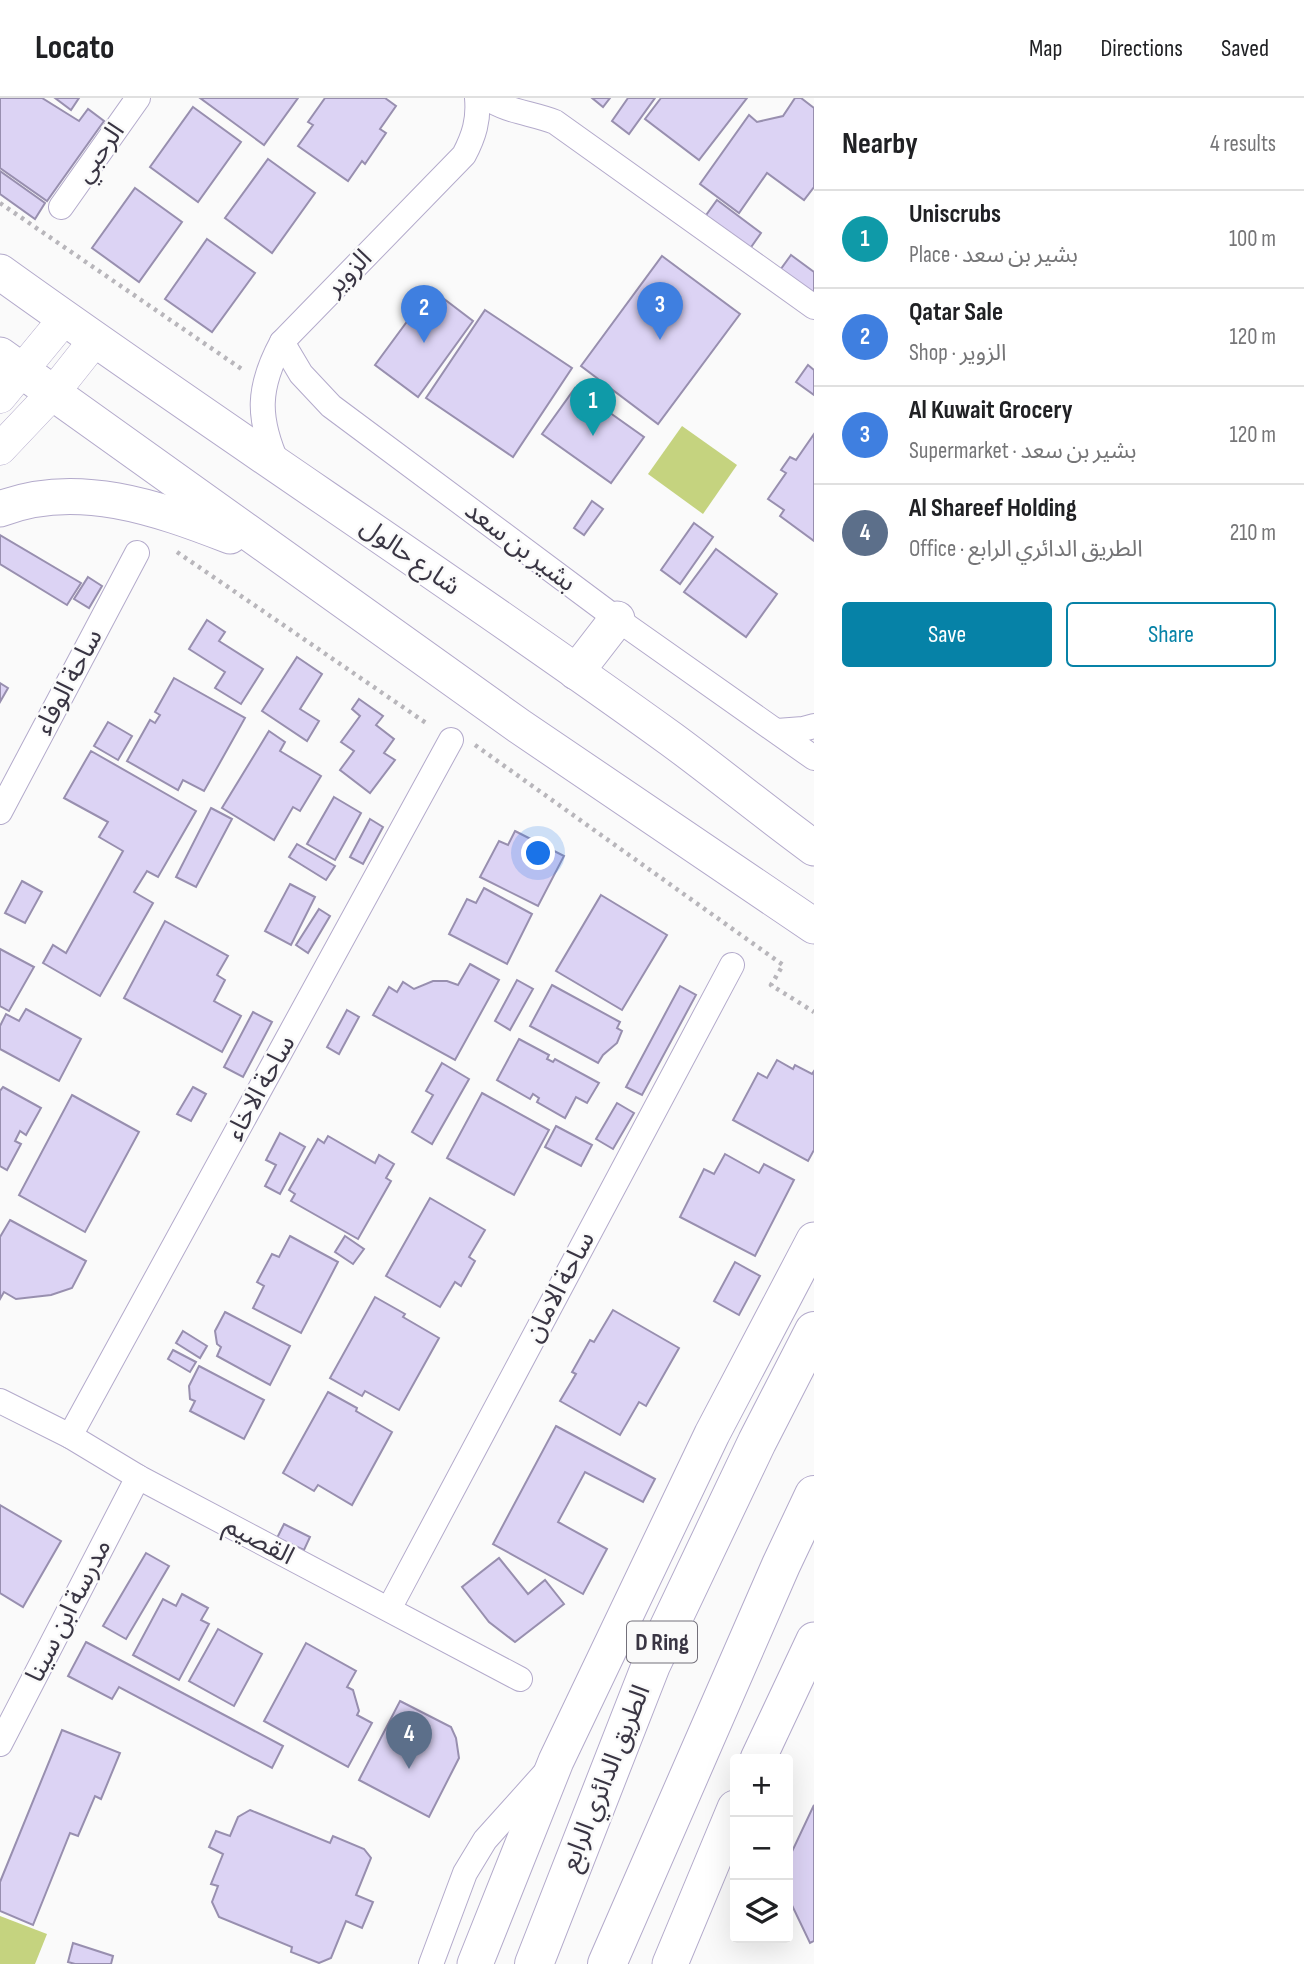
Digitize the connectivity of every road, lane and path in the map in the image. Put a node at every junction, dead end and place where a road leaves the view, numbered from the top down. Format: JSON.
{"nodes":[{"id":1,"x":138,"y":98,"type":"edge"},
{"id":2,"x":477,"y":98,"type":"edge"},
{"id":3,"x":487,"y":98,"type":"edge"},
{"id":4,"x":0,"y":202,"type":"edge"},
{"id":5,"x":61,"y":207,"type":"dead end"},
{"id":6,"x":0,"y":272,"type":"edge"},
{"id":7,"x":814,"y":307,"type":"edge"},
{"id":8,"x":65,"y":318,"type":"junction"},
{"id":9,"x":95,"y":340,"type":"junction"},
{"id":10,"x":282,"y":342,"type":"junction"},
{"id":11,"x":7,"y":374,"type":"edge"},
{"id":12,"x":264,"y":385,"type":"junction"},
{"id":13,"x":53,"y":393,"type":"junction"},
{"id":14,"x":0,"y":449,"type":"edge"},
{"id":15,"x":278,"y":465,"type":"junction"},
{"id":16,"x":0,"y":509,"type":"edge"},
{"id":17,"x":166,"y":545,"type":"dead end"},
{"id":18,"x":137,"y":552,"type":"dead end"},
{"id":19,"x":276,"y":554,"type":"junction"},
{"id":20,"x":617,"y":619,"type":"junction"},
{"id":21,"x":576,"y":672,"type":"junction"},
{"id":22,"x":814,"y":726,"type":"edge"},
{"id":23,"x":777,"y":731,"type":"junction"},
{"id":24,"x":451,"y":740,"type":"junction"},
{"id":25,"x":814,"y":758,"type":"edge"},
{"id":26,"x":0,"y":812,"type":"edge"},
{"id":27,"x":813,"y":848,"type":"edge"},
{"id":28,"x":814,"y":926,"type":"edge"},
{"id":29,"x":732,"y":965,"type":"dead end"},
{"id":30,"x":814,"y":1013,"type":"edge"},
{"id":31,"x":814,"y":1240,"type":"edge"},
{"id":32,"x":814,"y":1331,"type":"edge"},
{"id":33,"x":0,"y":1401,"type":"edge"},
{"id":34,"x":70,"y":1436,"type":"junction"},
{"id":35,"x":138,"y":1477,"type":"junction"},
{"id":36,"x":814,"y":1495,"type":"edge"},
{"id":37,"x":390,"y":1609,"type":"junction"},
{"id":38,"x":814,"y":1640,"type":"edge"},
{"id":39,"x":520,"y":1679,"type":"dead end"},
{"id":40,"x":0,"y":1744,"type":"edge"},
{"id":41,"x":760,"y":1754,"type":"edge"},
{"id":42,"x":556,"y":1761,"type":"junction"},
{"id":43,"x":731,"y":1817,"type":"edge"},
{"id":44,"x":431,"y":1964,"type":"edge"},
{"id":45,"x":475,"y":1964,"type":"edge"},
{"id":46,"x":534,"y":1964,"type":"edge"},
{"id":47,"x":607,"y":1964,"type":"edge"},
{"id":48,"x":670,"y":1964,"type":"edge"}],
"edges":[{"from":1,"to":5,"type":"street","name":"الرحبي"},
{"from":2,"to":10,"type":"street","name":"الزوير"},
{"from":3,"to":7,"type":"street"},
{"from":4,"to":12,"type":"path"},
{"from":6,"to":8,"type":"main road","name":"شارع حالول"},
{"from":8,"to":9,"type":"main road","name":"شارع حالول"},
{"from":8,"to":11,"type":"street"},
{"from":9,"to":13,"type":"street"},
{"from":9,"to":15,"type":"main road","name":"شارع حالول"},
{"from":10,"to":12,"type":"street","name":"الزوير"},
{"from":10,"to":20,"type":"street","name":"بشير بن سعد"},
{"from":11,"to":13,"type":"main road"},
{"from":12,"to":15,"type":"street","name":"الزوير"},
{"from":13,"to":14,"type":"street"},
{"from":13,"to":19,"type":"main road"},
{"from":15,"to":21,"type":"main road","name":"شارع حالول"},
{"from":16,"to":19,"type":"main road"},
{"from":17,"to":24,"type":"path"},
{"from":18,"to":26,"type":"street","name":"ساحة الوفاء"},
{"from":19,"to":28,"type":"main road"},
{"from":20,"to":21,"type":"main road"},
{"from":20,"to":23,"type":"street","name":"بشير بن سعد"},
{"from":21,"to":27,"type":"main road","name":"شارع حالول"},
{"from":22,"to":23,"type":"street"},
{"from":23,"to":25,"type":"street","name":"بشير بن سعد"},
{"from":24,"to":30,"type":"path"},
{"from":24,"to":34,"type":"street","name":"ساحة الاخاء"},
{"from":29,"to":37,"type":"street","name":"ساحة الامان"},
{"from":31,"to":42,"type":"main road","name":"الطريق الدائري الرابع","number":"D Ring"},
{"from":32,"to":46,"type":"highway","name":"الطريق الدائري الرابع","number":"D Ring"},
{"from":33,"to":34,"type":"street","name":"القصيم"},
{"from":34,"to":35,"type":"street","name":"القصيم"},
{"from":35,"to":37,"type":"street","name":"القصيم"},
{"from":35,"to":40,"type":"street","name":"مدرسة ابن سينا"},
{"from":36,"to":47,"type":"highway","number":"D Ring"},
{"from":37,"to":39,"type":"street","name":"القصيم"},
{"from":38,"to":41,"type":"main road"},
{"from":42,"to":44,"type":"street","name":"الطريق الدائري الرابع"},
{"from":42,"to":45,"type":"main road","name":"الطريق الدائري الرابع","number":"D Ring"},
{"from":43,"to":48,"type":"main road"}]}
